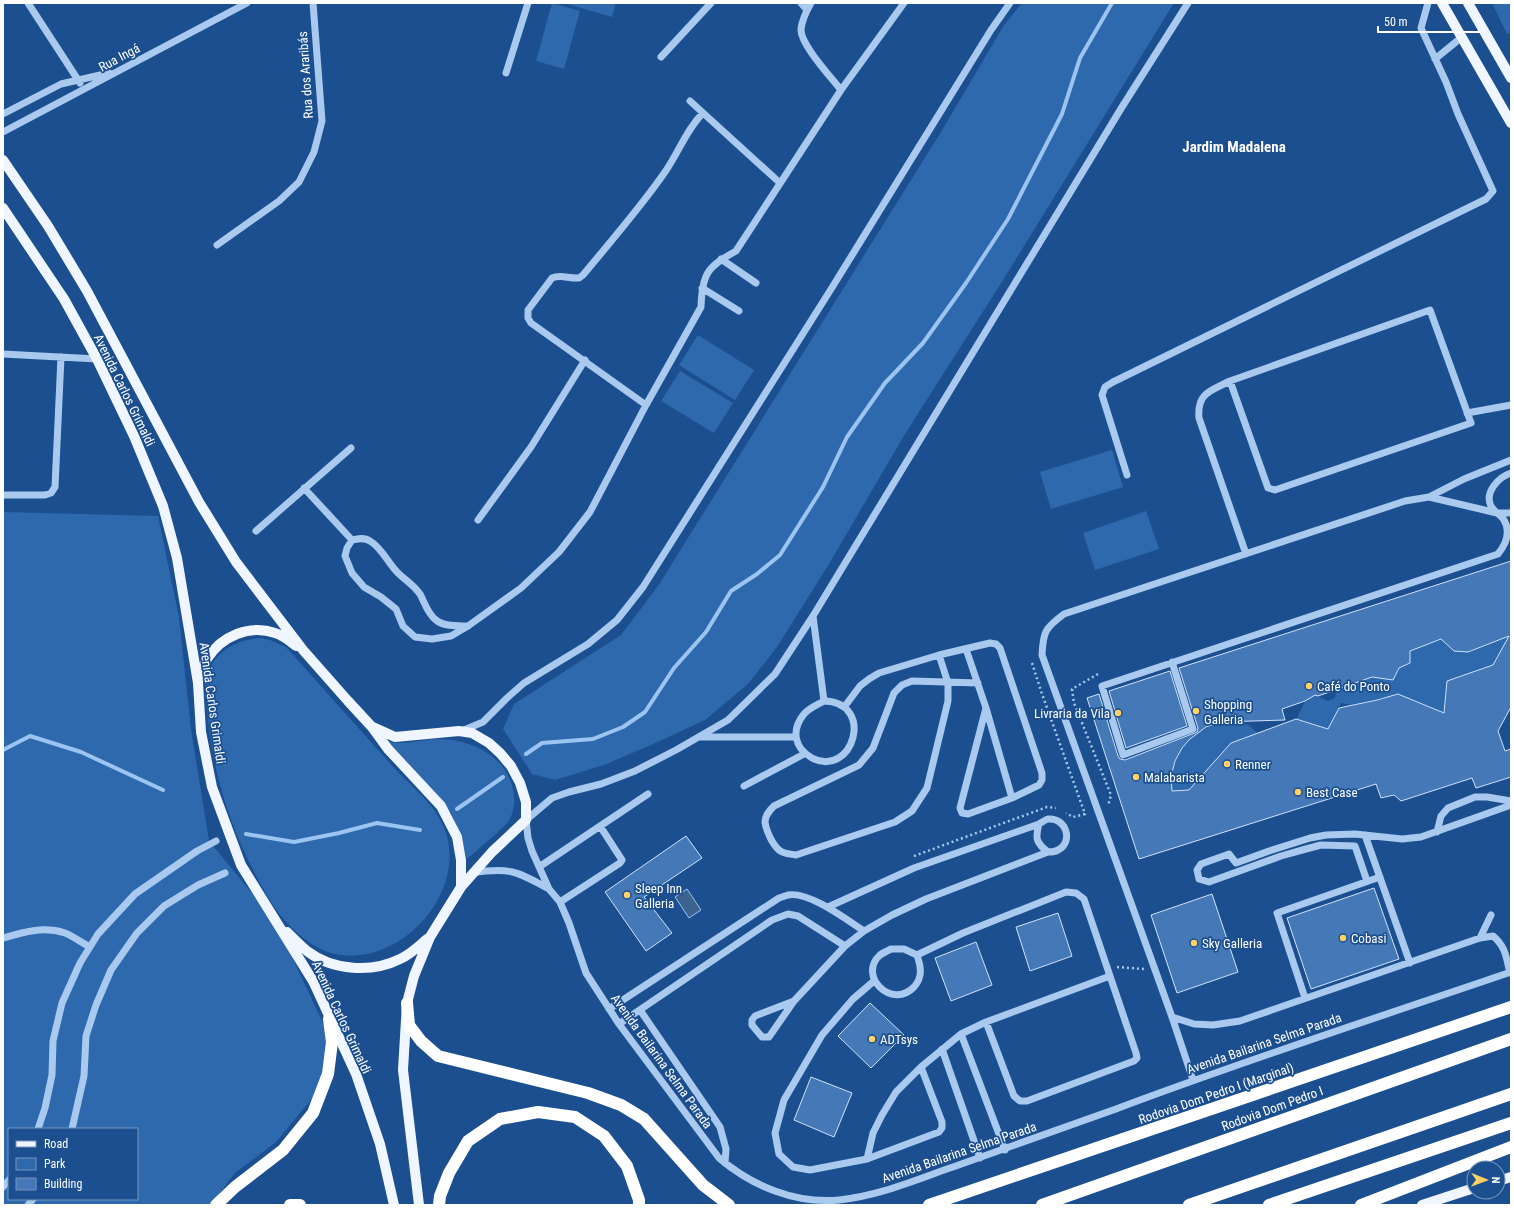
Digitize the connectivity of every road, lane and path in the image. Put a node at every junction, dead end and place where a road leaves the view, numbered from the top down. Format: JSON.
{"nodes":[{"id":1,"x":28,"y":3,"type":"edge"},
{"id":2,"x":247,"y":3,"type":"edge"},
{"id":3,"x":313,"y":3,"type":"edge"},
{"id":4,"x":528,"y":3,"type":"edge"},
{"id":5,"x":712,"y":3,"type":"edge"},
{"id":6,"x":801,"y":3,"type":"edge"},
{"id":7,"x":904,"y":3,"type":"edge"},
{"id":8,"x":1010,"y":3,"type":"edge"},
{"id":9,"x":1188,"y":3,"type":"edge"},
{"id":10,"x":1428,"y":3,"type":"edge"},
{"id":11,"x":1442,"y":3,"type":"edge"},
{"id":12,"x":1468,"y":3,"type":"edge"},
{"id":13,"x":809,"y":6,"type":"edge"},
{"id":14,"x":1462,"y":37,"type":"junction"},
{"id":15,"x":661,"y":57,"type":"dead end"},
{"id":16,"x":1435,"y":58,"type":"junction"},
{"id":17,"x":122,"y":70,"type":"junction"},
{"id":18,"x":506,"y":73,"type":"dead end"},
{"id":19,"x":1511,"y":78,"type":"edge"},
{"id":20,"x":79,"y":81,"type":"junction"},
{"id":21,"x":85,"y":89,"type":"junction"},
{"id":22,"x":842,"y":90,"type":"junction"},
{"id":23,"x":690,"y":101,"type":"dead end"},
{"id":24,"x":703,"y":113,"type":"junction"},
{"id":25,"x":3,"y":114,"type":"edge"},
{"id":26,"x":1511,"y":123,"type":"edge"},
{"id":27,"x":3,"y":132,"type":"edge"},
{"id":28,"x":3,"y":160,"type":"edge"},
{"id":29,"x":780,"y":183,"type":"junction"},
{"id":30,"x":3,"y":208,"type":"edge"},
{"id":31,"x":217,"y":245,"type":"dead end"},
{"id":32,"x":721,"y":259,"type":"junction"},
{"id":33,"x":756,"y":284,"type":"dead end"},
{"id":34,"x":702,"y":288,"type":"junction"},
{"id":35,"x":739,"y":311,"type":"dead end"},
{"id":36,"x":3,"y":354,"type":"edge"},
{"id":37,"x":61,"y":357,"type":"junction"},
{"id":38,"x":97,"y":359,"type":"junction"},
{"id":39,"x":585,"y":360,"type":"junction"},
{"id":40,"x":1230,"y":381,"type":"junction"},
{"id":41,"x":646,"y":405,"type":"junction"},
{"id":42,"x":1511,"y":405,"type":"edge"},
{"id":43,"x":1467,"y":413,"type":"junction"},
{"id":44,"x":351,"y":448,"type":"dead end"},
{"id":45,"x":1511,"y":460,"type":"edge"},
{"id":46,"x":1511,"y":473,"type":"edge"},
{"id":47,"x":1127,"y":475,"type":"dead end"},
{"id":48,"x":304,"y":488,"type":"junction"},
{"id":49,"x":3,"y":495,"type":"edge"},
{"id":50,"x":1429,"y":498,"type":"junction"},
{"id":51,"x":1497,"y":513,"type":"junction"},
{"id":52,"x":1511,"y":513,"type":"edge"},
{"id":53,"x":478,"y":520,"type":"dead end"},
{"id":54,"x":256,"y":531,"type":"dead end"},
{"id":55,"x":352,"y":540,"type":"junction"},
{"id":56,"x":1246,"y":554,"type":"junction"},
{"id":57,"x":812,"y":616,"type":"junction"},
{"id":58,"x":468,"y":626,"type":"junction"},
{"id":59,"x":966,"y":649,"type":"junction"},
{"id":60,"x":303,"y":650,"type":"junction"},
{"id":61,"x":939,"y":655,"type":"junction"},
{"id":62,"x":1172,"y":662,"type":"junction"},
{"id":63,"x":1098,"y":674,"type":"dead end"},
{"id":64,"x":198,"y":683,"type":"junction"},
{"id":65,"x":948,"y":683,"type":"junction"},
{"id":66,"x":978,"y":683,"type":"junction"},
{"id":67,"x":824,"y":701,"type":"junction"},
{"id":68,"x":845,"y":706,"type":"junction"},
{"id":69,"x":986,"y":708,"type":"junction"},
{"id":70,"x":372,"y":727,"type":"junction"},
{"id":71,"x":458,"y":732,"type":"junction"},
{"id":72,"x":699,"y":737,"type":"junction"},
{"id":73,"x":796,"y":737,"type":"junction"},
{"id":74,"x":804,"y":754,"type":"junction"},
{"id":75,"x":1074,"y":785,"type":"dead end"},
{"id":76,"x":744,"y":786,"type":"dead end"},
{"id":77,"x":648,"y":794,"type":"dead end"},
{"id":78,"x":1012,"y":798,"type":"junction"},
{"id":79,"x":1511,"y":801,"type":"edge"},
{"id":80,"x":1511,"y":805,"type":"edge"},
{"id":81,"x":1108,"y":806,"type":"dead end"},
{"id":82,"x":1085,"y":814,"type":"dead end"},
{"id":83,"x":526,"y":820,"type":"junction"},
{"id":84,"x":1039,"y":824,"type":"junction"},
{"id":85,"x":600,"y":826,"type":"junction"},
{"id":86,"x":1437,"y":832,"type":"junction"},
{"id":87,"x":1365,"y":835,"type":"junction"},
{"id":88,"x":216,"y":841,"type":"dead end"},
{"id":89,"x":1048,"y":852,"type":"junction"},
{"id":90,"x":539,"y":867,"type":"junction"},
{"id":91,"x":225,"y":873,"type":"dead end"},
{"id":92,"x":472,"y":874,"type":"junction"},
{"id":93,"x":1380,"y":877,"type":"junction"},
{"id":94,"x":1367,"y":881,"type":"junction"},
{"id":95,"x":460,"y":887,"type":"junction"},
{"id":96,"x":549,"y":889,"type":"junction"},
{"id":97,"x":560,"y":902,"type":"junction"},
{"id":98,"x":828,"y":907,"type":"junction"},
{"id":99,"x":1491,"y":915,"type":"dead end"},
{"id":100,"x":275,"y":921,"type":"junction"},
{"id":101,"x":864,"y":931,"type":"junction"},
{"id":102,"x":430,"y":937,"type":"junction"},
{"id":103,"x":3,"y":938,"type":"edge"},
{"id":104,"x":1480,"y":938,"type":"junction"},
{"id":105,"x":845,"y":946,"type":"junction"},
{"id":106,"x":90,"y":947,"type":"junction"},
{"id":107,"x":917,"y":955,"type":"junction"},
{"id":108,"x":1410,"y":963,"type":"junction"},
{"id":109,"x":1108,"y":966,"type":"junction"},
{"id":110,"x":1155,"y":970,"type":"junction"},
{"id":111,"x":1510,"y":972,"type":"edge"},
{"id":112,"x":1110,"y":976,"type":"junction"},
{"id":113,"x":874,"y":981,"type":"junction"},
{"id":114,"x":1306,"y":998,"type":"junction"},
{"id":115,"x":794,"y":1000,"type":"junction"},
{"id":116,"x":407,"y":1003,"type":"junction"},
{"id":117,"x":1511,"y":1008,"type":"edge"},
{"id":118,"x":609,"y":1009,"type":"junction"},
{"id":119,"x":640,"y":1010,"type":"junction"},
{"id":120,"x":1172,"y":1017,"type":"junction"},
{"id":121,"x":329,"y":1019,"type":"junction"},
{"id":122,"x":986,"y":1022,"type":"junction"},
{"id":123,"x":619,"y":1024,"type":"junction"},
{"id":124,"x":961,"y":1034,"type":"junction"},
{"id":125,"x":1511,"y":1039,"type":"edge"},
{"id":126,"x":942,"y":1050,"type":"junction"},
{"id":127,"x":921,"y":1067,"type":"junction"},
{"id":128,"x":1193,"y":1080,"type":"junction"},
{"id":129,"x":1511,"y":1094,"type":"edge"},
{"id":130,"x":1511,"y":1123,"type":"edge"},
{"id":131,"x":38,"y":1128,"type":"edge"},
{"id":132,"x":72,"y":1128,"type":"edge"},
{"id":133,"x":1511,"y":1147,"type":"edge"},
{"id":134,"x":1005,"y":1150,"type":"junction"},
{"id":135,"x":980,"y":1158,"type":"junction"},
{"id":136,"x":866,"y":1159,"type":"junction"},
{"id":137,"x":725,"y":1163,"type":"junction"},
{"id":138,"x":1466,"y":1191,"type":"edge"},
{"id":139,"x":216,"y":1205,"type":"edge"},
{"id":140,"x":290,"y":1205,"type":"edge"},
{"id":141,"x":300,"y":1205,"type":"edge"},
{"id":142,"x":394,"y":1205,"type":"edge"},
{"id":143,"x":419,"y":1205,"type":"edge"},
{"id":144,"x":439,"y":1205,"type":"edge"},
{"id":145,"x":639,"y":1205,"type":"edge"},
{"id":146,"x":729,"y":1205,"type":"edge"},
{"id":147,"x":929,"y":1205,"type":"edge"},
{"id":148,"x":1042,"y":1205,"type":"edge"},
{"id":149,"x":1189,"y":1205,"type":"edge"},
{"id":150,"x":1270,"y":1205,"type":"edge"},
{"id":151,"x":1361,"y":1205,"type":"edge"},
{"id":152,"x":1422,"y":1205,"type":"edge"}],
"edges":[{"from":1,"to":20,"type":"street"},
{"from":2,"to":17,"type":"street","name":"Rua Ingá"},
{"from":3,"to":31,"type":"street","name":"Rua dos Araribás"},
{"from":4,"to":18,"type":"street"},
{"from":5,"to":15,"type":"street"},
{"from":6,"to":13,"type":"street"},
{"from":7,"to":22,"type":"street"},
{"from":8,"to":71,"type":"street"},
{"from":9,"to":57,"type":"street"},
{"from":10,"to":16,"type":"street"},
{"from":11,"to":14,"type":"main road"},
{"from":12,"to":19,"type":"main road"},
{"from":13,"to":22,"type":"street"},
{"from":14,"to":16,"type":"street"},
{"from":14,"to":26,"type":"main road"},
{"from":16,"to":47,"type":"street"},
{"from":17,"to":20,"type":"street"},
{"from":17,"to":21,"type":"street","name":"Rua Ingá"},
{"from":20,"to":21,"type":"street"},
{"from":20,"to":25,"type":"street"},
{"from":21,"to":27,"type":"street","name":"Rua Ingá"},
{"from":22,"to":29,"type":"street"},
{"from":23,"to":24,"type":"street"},
{"from":24,"to":29,"type":"street"},
{"from":24,"to":39,"type":"street"},
{"from":28,"to":60,"type":"main road","name":"Avenida Carlos Grimaldi"},
{"from":29,"to":32,"type":"street"},
{"from":30,"to":38,"type":"main road","name":"Avenida Carlos Grimaldi"},
{"from":32,"to":33,"type":"street"},
{"from":32,"to":34,"type":"street"},
{"from":34,"to":35,"type":"street"},
{"from":34,"to":41,"type":"street"},
{"from":36,"to":37,"type":"street"},
{"from":37,"to":38,"type":"street"},
{"from":37,"to":49,"type":"street"},
{"from":38,"to":64,"type":"main road","name":"Avenida Carlos Grimaldi"},
{"from":39,"to":41,"type":"street"},
{"from":39,"to":53,"type":"street"},
{"from":40,"to":43,"type":"street"},
{"from":40,"to":43,"type":"street"},
{"from":40,"to":56,"type":"street"},
{"from":41,"to":58,"type":"street"},
{"from":42,"to":43,"type":"street"},
{"from":44,"to":48,"type":"street"},
{"from":45,"to":50,"type":"street"},
{"from":46,"to":51,"type":"street"},
{"from":48,"to":54,"type":"street"},
{"from":48,"to":55,"type":"street"},
{"from":50,"to":51,"type":"street"},
{"from":50,"to":56,"type":"street"},
{"from":51,"to":52,"type":"street"},
{"from":51,"to":62,"type":"street"},
{"from":55,"to":58,"type":"street"},
{"from":55,"to":58,"type":"street"},
{"from":56,"to":110,"type":"street"},
{"from":57,"to":67,"type":"street"},
{"from":57,"to":72,"type":"street"},
{"from":59,"to":61,"type":"street"},
{"from":59,"to":66,"type":"street"},
{"from":59,"to":78,"type":"street"},
{"from":60,"to":64,"type":"main road"},
{"from":60,"to":70,"type":"main road","name":"Avenida Carlos Grimaldi"},
{"from":61,"to":65,"type":"street"},
{"from":61,"to":68,"type":"street"},
{"from":62,"to":62,"type":"street"},
{"from":63,"to":81,"type":"path"},
{"from":64,"to":100,"type":"main road","name":"Avenida Carlos Grimaldi"},
{"from":65,"to":65,"type":"street"},
{"from":65,"to":66,"type":"street"},
{"from":66,"to":69,"type":"street"},
{"from":67,"to":68,"type":"street"},
{"from":67,"to":73,"type":"street"},
{"from":68,"to":74,"type":"street"},
{"from":69,"to":78,"type":"street"},
{"from":69,"to":78,"type":"street"},
{"from":70,"to":71,"type":"main road","name":"Avenida Carlos Grimaldi"},
{"from":70,"to":95,"type":"main road","name":"Avenida Carlos Grimaldi"},
{"from":71,"to":83,"type":"main road","name":"Avenida Carlos Grimaldi"},
{"from":72,"to":73,"type":"street"},
{"from":72,"to":83,"type":"street"},
{"from":73,"to":74,"type":"street"},
{"from":74,"to":76,"type":"street"},
{"from":75,"to":82,"type":"path"},
{"from":77,"to":85,"type":"street"},
{"from":79,"to":86,"type":"street"},
{"from":80,"to":86,"type":"street"},
{"from":83,"to":90,"type":"street","name":"Avenida Bailarina Selma Parada"},
{"from":83,"to":92,"type":"main road","name":"Avenida Carlos Grimaldi"},
{"from":84,"to":89,"type":"street"},
{"from":84,"to":89,"type":"street"},
{"from":84,"to":98,"type":"street"},
{"from":85,"to":90,"type":"street"},
{"from":85,"to":97,"type":"street"},
{"from":86,"to":87,"type":"street"},
{"from":87,"to":93,"type":"street"},
{"from":87,"to":94,"type":"street"},
{"from":88,"to":106,"type":"street"},
{"from":89,"to":101,"type":"street"},
{"from":90,"to":96,"type":"street","name":"Avenida Bailarina Selma Parada"},
{"from":91,"to":132,"type":"street"},
{"from":92,"to":95,"type":"main road","name":"Avenida Carlos Grimaldi"},
{"from":92,"to":96,"type":"street","name":"Avenida Bailarina Selma Parada"},
{"from":93,"to":94,"type":"street"},
{"from":93,"to":108,"type":"street"},
{"from":94,"to":114,"type":"street"},
{"from":95,"to":102,"type":"main road","name":"Avenida Carlos Grimaldi"},
{"from":96,"to":97,"type":"street","name":"Avenida Bailarina Selma Parada"},
{"from":97,"to":118,"type":"street","name":"Avenida Bailarina Selma Parada"},
{"from":98,"to":101,"type":"street"},
{"from":98,"to":118,"type":"street"},
{"from":99,"to":104,"type":"street"},
{"from":100,"to":102,"type":"main road"},
{"from":100,"to":121,"type":"main road","name":"Avenida Carlos Grimaldi"},
{"from":101,"to":105,"type":"street"},
{"from":102,"to":116,"type":"main road","name":"Avenida Carlos Grimaldi"},
{"from":103,"to":106,"type":"street"},
{"from":104,"to":108,"type":"street"},
{"from":104,"to":111,"type":"street"},
{"from":105,"to":115,"type":"street"},
{"from":105,"to":119,"type":"street"},
{"from":106,"to":131,"type":"street"},
{"from":107,"to":109,"type":"street"},
{"from":107,"to":113,"type":"street"},
{"from":107,"to":113,"type":"street"},
{"from":108,"to":114,"type":"street"},
{"from":109,"to":110,"type":"path"},
{"from":109,"to":112,"type":"street"},
{"from":110,"to":120,"type":"street"},
{"from":111,"to":128,"type":"street","name":"Avenida Bailarina Selma Parada"},
{"from":112,"to":122,"type":"street"},
{"from":112,"to":122,"type":"street"},
{"from":113,"to":136,"type":"street"},
{"from":114,"to":120,"type":"street"},
{"from":115,"to":115,"type":"street"},
{"from":116,"to":143,"type":"main road","name":"Avenida Carlos Grimaldi"},
{"from":116,"to":146,"type":"highway"},
{"from":117,"to":147,"type":"highway","name":"Rodovia Dom Pedro I (Marginal)"},
{"from":118,"to":123,"type":"street","name":"Avenida Bailarina Selma Parada"},
{"from":119,"to":123,"type":"street"},
{"from":119,"to":137,"type":"street"},
{"from":120,"to":128,"type":"street"},
{"from":121,"to":139,"type":"highway"},
{"from":121,"to":142,"type":"main road","name":"Avenida Carlos Grimaldi"},
{"from":122,"to":124,"type":"street"},
{"from":123,"to":137,"type":"street","name":"Avenida Bailarina Selma Parada"},
{"from":124,"to":126,"type":"street"},
{"from":124,"to":134,"type":"street"},
{"from":125,"to":148,"type":"highway","name":"Rodovia Dom Pedro I"},
{"from":126,"to":127,"type":"street"},
{"from":126,"to":135,"type":"street"},
{"from":127,"to":136,"type":"street"},
{"from":127,"to":136,"type":"street"},
{"from":128,"to":134,"type":"street","name":"Avenida Bailarina Selma Parada"},
{"from":129,"to":149,"type":"highway"},
{"from":130,"to":150,"type":"highway"},
{"from":133,"to":151,"type":"highway"},
{"from":134,"to":135,"type":"street","name":"Avenida Bailarina Selma Parada"},
{"from":135,"to":137,"type":"street","name":"Avenida Bailarina Selma Parada"},
{"from":138,"to":152,"type":"main road"},
{"from":140,"to":141,"type":"highway"},
{"from":144,"to":145,"type":"highway"}]}
